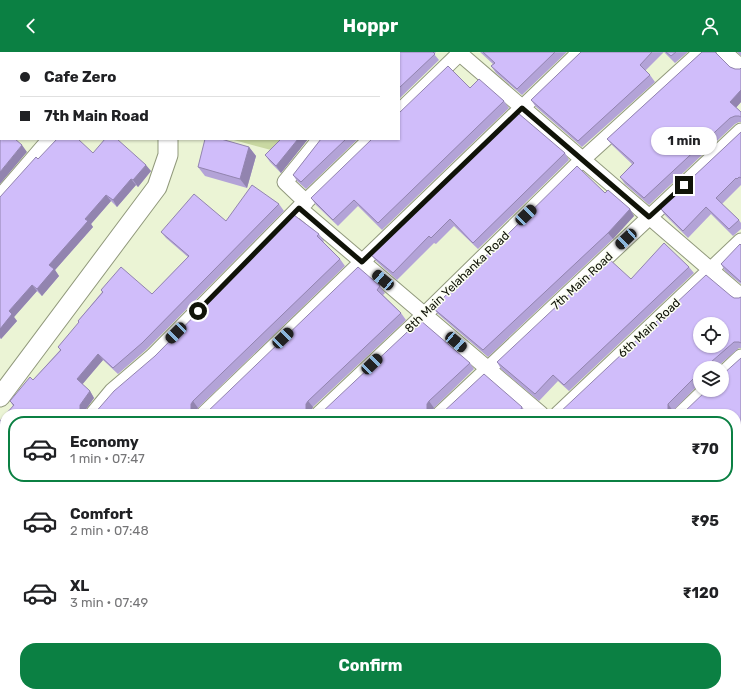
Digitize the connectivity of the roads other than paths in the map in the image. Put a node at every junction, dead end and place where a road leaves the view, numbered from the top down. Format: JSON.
{"nodes":[{"id":1,"x":459,"y":52,"type":"edge"},
{"id":2,"x":580,"y":52,"type":"edge"},
{"id":3,"x":701,"y":52,"type":"edge"},
{"id":4,"x":724,"y":52,"type":"edge"},
{"id":5,"x":741,"y":67,"type":"edge"},
{"id":6,"x":522,"y":108,"type":"junction"},
{"id":7,"x":400,"y":111,"type":"edge"},
{"id":8,"x":741,"y":131,"type":"edge"},
{"id":9,"x":49,"y":140,"type":"edge"},
{"id":10,"x":168,"y":140,"type":"edge"},
{"id":11,"x":319,"y":140,"type":"edge"},
{"id":12,"x":370,"y":140,"type":"edge"},
{"id":13,"x":582,"y":160,"type":"junction"},
{"id":14,"x":0,"y":197,"type":"edge"},
{"id":15,"x":302,"y":205,"type":"junction"},
{"id":16,"x":649,"y":217,"type":"junction"},
{"id":17,"x":741,"y":241,"type":"edge"},
{"id":18,"x":362,"y":262,"type":"junction"},
{"id":19,"x":710,"y":270,"type":"junction"},
{"id":20,"x":741,"y":296,"type":"edge"},
{"id":21,"x":424,"y":315,"type":"junction"},
{"id":22,"x":741,"y":357,"type":"edge"},
{"id":23,"x":729,"y":368,"type":"edge"},
{"id":24,"x":488,"y":369,"type":"junction"},
{"id":25,"x":0,"y":397,"type":"edge"},
{"id":26,"x":699,"y":397,"type":"edge"},
{"id":27,"x":97,"y":409,"type":"edge"},
{"id":28,"x":209,"y":409,"type":"edge"},
{"id":29,"x":324,"y":409,"type":"edge"},
{"id":30,"x":445,"y":409,"type":"edge"},
{"id":31,"x":535,"y":409,"type":"edge"},
{"id":32,"x":563,"y":409,"type":"edge"},
{"id":33,"x":686,"y":409,"type":"edge"}],
"edges":[{"from":1,"to":6,"type":"street"},
{"from":1,"to":7,"type":"street"},
{"from":2,"to":6,"type":"street"},
{"from":3,"to":13,"type":"street","name":"8th Main Yelahanka Road"},
{"from":4,"to":5,"type":"street"},
{"from":6,"to":13,"type":"street"},
{"from":6,"to":18,"type":"street"},
{"from":8,"to":16,"type":"street","name":"7th Main Road"},
{"from":9,"to":14,"type":"street"},
{"from":10,"to":25,"type":"street"},
{"from":11,"to":15,"type":"street"},
{"from":12,"to":15,"type":"street"},
{"from":13,"to":16,"type":"street"},
{"from":13,"to":21,"type":"street","name":"8th Main Yelahanka Road"},
{"from":15,"to":18,"type":"street"},
{"from":15,"to":27,"type":"street"},
{"from":16,"to":19,"type":"street"},
{"from":16,"to":24,"type":"street","name":"7th Main Road"},
{"from":17,"to":19,"type":"street","name":"6th Main Road"},
{"from":18,"to":21,"type":"street"},
{"from":18,"to":28,"type":"street"},
{"from":19,"to":20,"type":"street"},
{"from":19,"to":32,"type":"street","name":"6th Main Road"},
{"from":21,"to":24,"type":"street"},
{"from":21,"to":29,"type":"street","name":"8th Main Yelahanka Road"},
{"from":22,"to":23,"type":"street"},
{"from":24,"to":30,"type":"street","name":"7th Main Road"},
{"from":24,"to":31,"type":"street"},
{"from":26,"to":33,"type":"street"}]}
